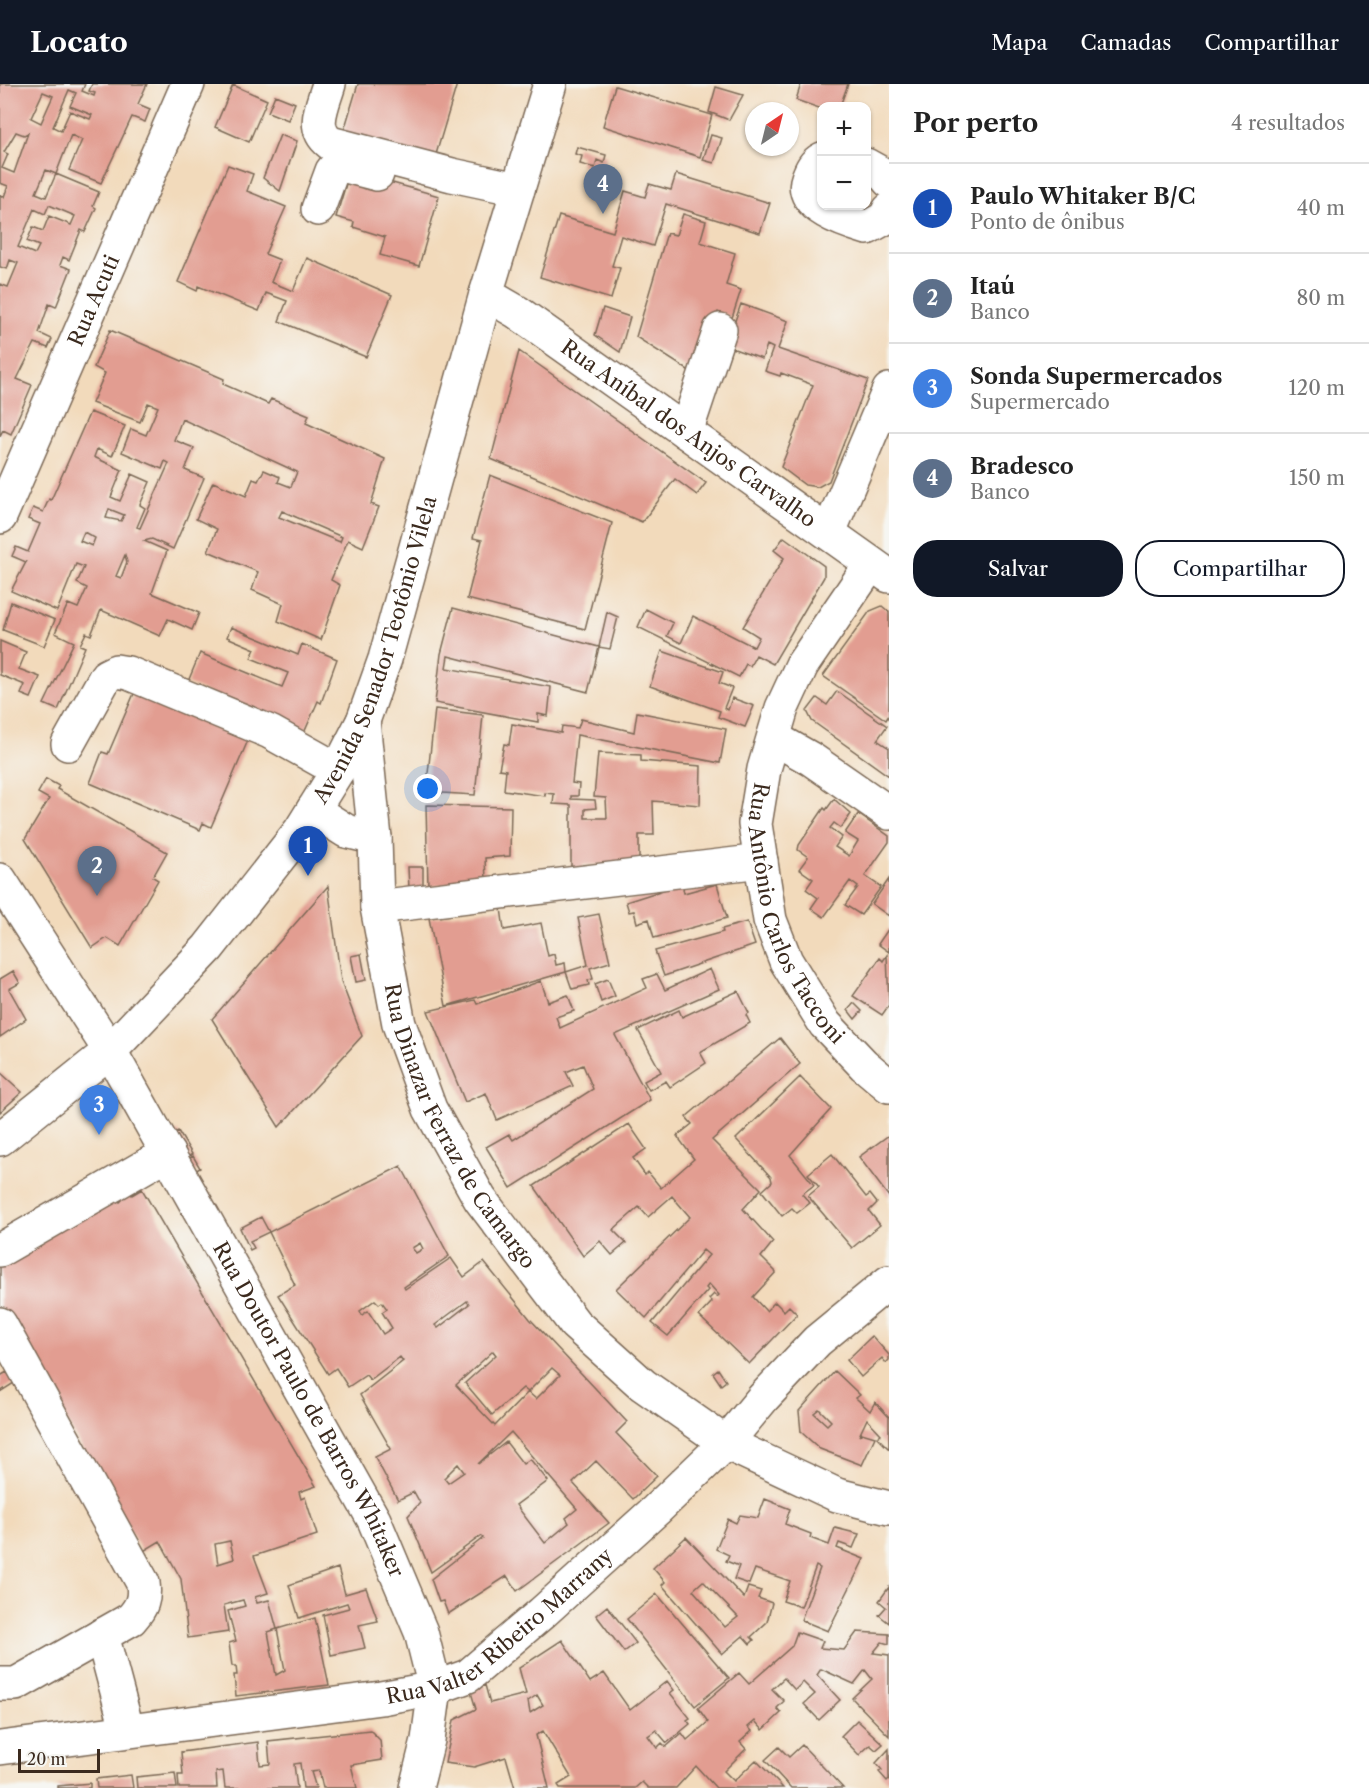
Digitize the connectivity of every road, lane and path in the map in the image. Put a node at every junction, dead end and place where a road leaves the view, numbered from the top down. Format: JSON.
{"nodes":[{"id":1,"x":188,"y":84,"type":"edge"},
{"id":2,"x":329,"y":84,"type":"edge"},
{"id":3,"x":550,"y":84,"type":"edge"},
{"id":4,"x":817,"y":164,"type":"edge"},
{"id":5,"x":871,"y":168,"type":"edge"},
{"id":6,"x":889,"y":181,"type":"edge"},
{"id":7,"x":514,"y":201,"type":"junction"},
{"id":8,"x":817,"y":205,"type":"edge"},
{"id":9,"x":318,"y":209,"type":"dead end"},
{"id":10,"x":824,"y":210,"type":"edge"},
{"id":11,"x":889,"y":210,"type":"edge"},
{"id":12,"x":486,"y":294,"type":"junction"},
{"id":13,"x":720,"y":330,"type":"dead end"},
{"id":14,"x":889,"y":390,"type":"edge"},
{"id":15,"x":686,"y":432,"type":"junction"},
{"id":16,"x":0,"y":517,"type":"edge"},
{"id":17,"x":829,"y":532,"type":"junction"},
{"id":18,"x":880,"y":570,"type":"edge"},
{"id":19,"x":363,"y":722,"type":"junction"},
{"id":20,"x":774,"y":738,"type":"junction"},
{"id":21,"x":68,"y":744,"type":"dead end"},
{"id":22,"x":338,"y":770,"type":"junction"},
{"id":23,"x":313,"y":810,"type":"junction"},
{"id":24,"x":889,"y":813,"type":"edge"},
{"id":25,"x":375,"y":838,"type":"junction"},
{"id":26,"x":761,"y":861,"type":"junction"},
{"id":27,"x":0,"y":880,"type":"edge"},
{"id":28,"x":377,"y":907,"type":"junction"},
{"id":29,"x":110,"y":1051,"type":"junction"},
{"id":30,"x":889,"y":1086,"type":"edge"},
{"id":31,"x":0,"y":1139,"type":"edge"},
{"id":32,"x":168,"y":1153,"type":"junction"},
{"id":33,"x":0,"y":1250,"type":"edge"},
{"id":34,"x":889,"y":1282,"type":"edge"},
{"id":35,"x":0,"y":1324,"type":"edge"},
{"id":36,"x":726,"y":1443,"type":"junction"},
{"id":37,"x":889,"y":1508,"type":"edge"},
{"id":38,"x":102,"y":1635,"type":"junction"},
{"id":39,"x":0,"y":1684,"type":"edge"},
{"id":40,"x":435,"y":1688,"type":"junction"},
{"id":41,"x":127,"y":1730,"type":"junction"},
{"id":42,"x":0,"y":1748,"type":"edge"},
{"id":43,"x":416,"y":1788,"type":"edge"}],
"edges":[{"from":1,"to":16,"type":"street","name":"Rua Acuti"},
{"from":2,"to":7,"type":"street"},
{"from":3,"to":7,"type":"street","name":"Avenida Senador Teotônio Vilela"},
{"from":4,"to":8,"type":"street"},
{"from":5,"to":6,"type":"street"},
{"from":7,"to":9,"type":"street"},
{"from":7,"to":12,"type":"street","name":"Avenida Senador Teotônio Vilela"},
{"from":10,"to":11,"type":"street"},
{"from":12,"to":15,"type":"street","name":"Rua Aníbal dos Anjos Carvalho"},
{"from":12,"to":19,"type":"street","name":"Avenida Senador Teotônio Vilela"},
{"from":13,"to":15,"type":"street"},
{"from":14,"to":17,"type":"street"},
{"from":15,"to":17,"type":"street","name":"Rua Aníbal dos Anjos Carvalho"},
{"from":17,"to":18,"type":"street","name":"Rua Aníbal dos Anjos Carvalho"},
{"from":18,"to":20,"type":"street","name":"Rua Antônio Carlos Tacconi"},
{"from":19,"to":22,"type":"street","name":"Avenida Senador Teotônio Vilela"},
{"from":19,"to":25,"type":"street","name":"Rua Dinazar Ferraz de Camargo"},
{"from":20,"to":24,"type":"street"},
{"from":20,"to":26,"type":"street","name":"Rua Antônio Carlos Tacconi"},
{"from":21,"to":22,"type":"street"},
{"from":22,"to":23,"type":"street","name":"Avenida Senador Teotônio Vilela"},
{"from":23,"to":25,"type":"street"},
{"from":23,"to":29,"type":"street","name":"Avenida Senador Teotônio Vilela"},
{"from":25,"to":28,"type":"street","name":"Rua Dinazar Ferraz de Camargo"},
{"from":26,"to":28,"type":"street"},
{"from":26,"to":30,"type":"street","name":"Rua Antônio Carlos Tacconi"},
{"from":27,"to":29,"type":"street","name":"Rua Doutor Paulo de Barros Whitaker"},
{"from":28,"to":36,"type":"street","name":"Rua Dinazar Ferraz de Camargo"},
{"from":29,"to":31,"type":"street","name":"Avenida Senador Teotônio Vilela"},
{"from":29,"to":32,"type":"street","name":"Rua Doutor Paulo de Barros Whitaker"},
{"from":32,"to":33,"type":"street"},
{"from":32,"to":40,"type":"street","name":"Rua Doutor Paulo de Barros Whitaker"},
{"from":34,"to":36,"type":"street","name":"Rua Valter Ribeiro Marrany"},
{"from":35,"to":38,"type":"street"},
{"from":36,"to":37,"type":"street","name":"Rua Dinazar Ferraz de Camargo"},
{"from":36,"to":40,"type":"street","name":"Rua Valter Ribeiro Marrany"},
{"from":38,"to":39,"type":"street"},
{"from":38,"to":41,"type":"street"},
{"from":40,"to":41,"type":"street","name":"Rua Valter Ribeiro Marrany"},
{"from":40,"to":43,"type":"street","name":"Rua Doutor Paulo de Barros Whitaker"},
{"from":41,"to":42,"type":"street","name":"Rua Valter Ribeiro Marrany"}]}
